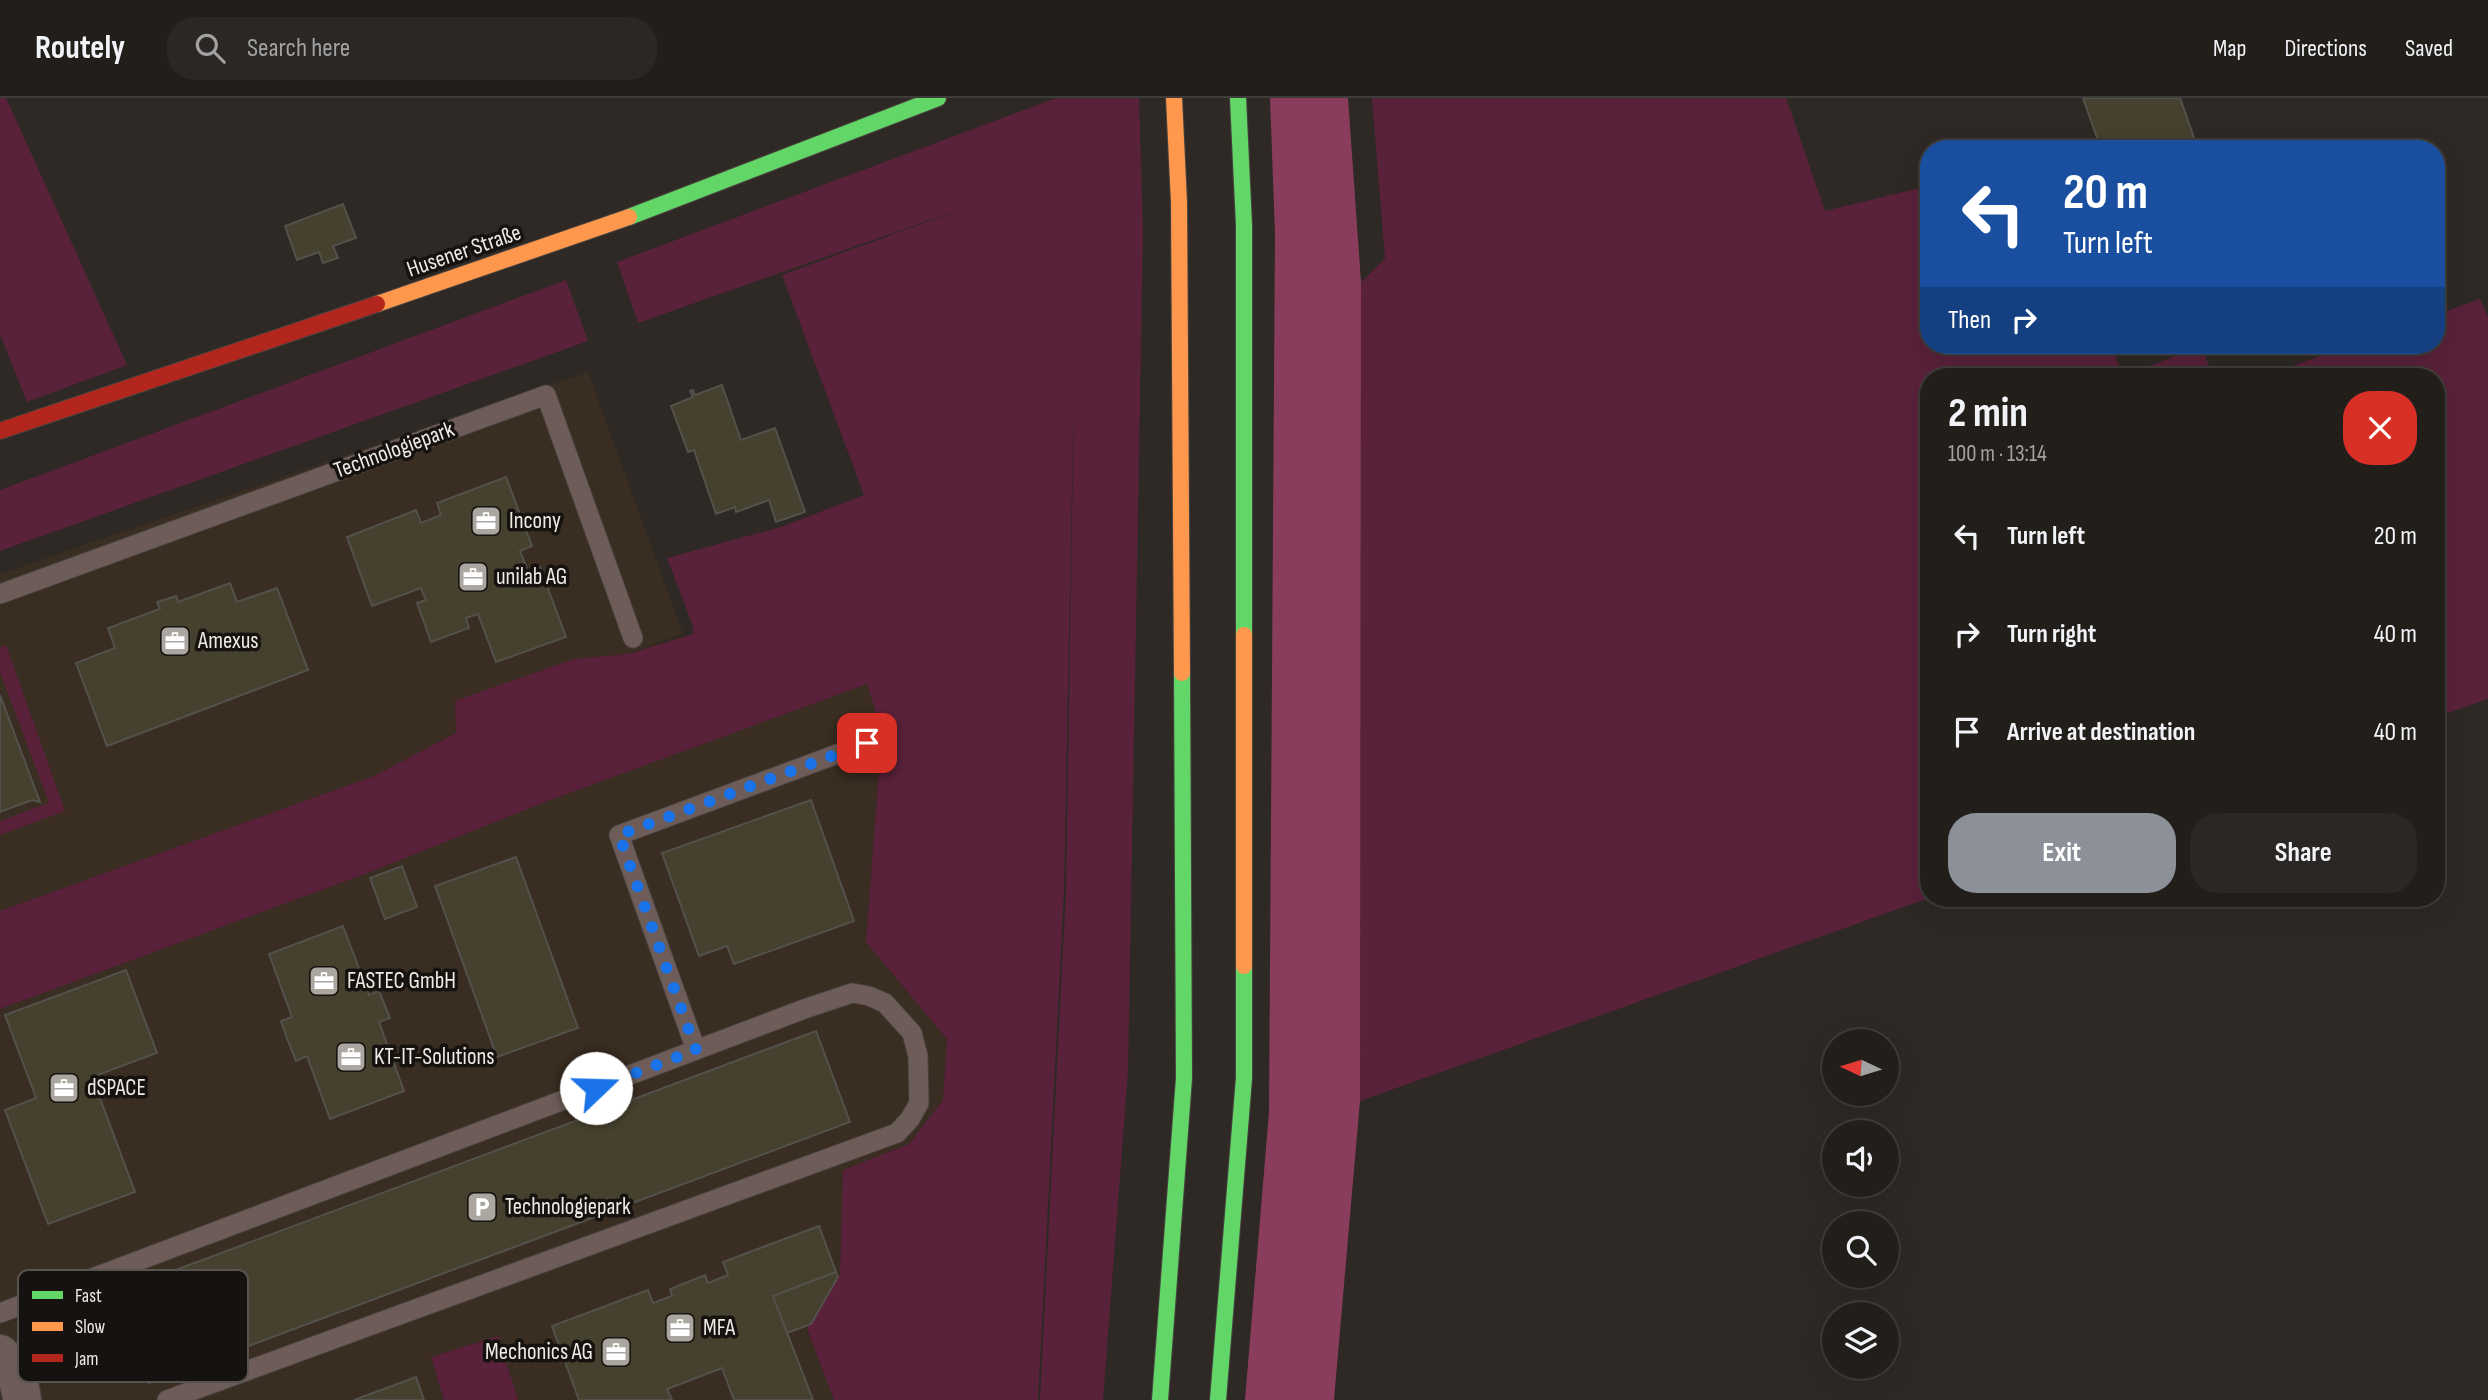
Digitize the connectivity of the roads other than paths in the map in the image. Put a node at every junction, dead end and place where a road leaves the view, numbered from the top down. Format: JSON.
{"nodes":[{"id":1,"x":938,"y":98,"type":"edge"},
{"id":2,"x":1174,"y":98,"type":"edge"},
{"id":3,"x":1238,"y":98,"type":"edge"},
{"id":4,"x":0,"y":431,"type":"edge"},
{"id":5,"x":0,"y":594,"type":"edge"},
{"id":6,"x":632,"y":638,"type":"dead end"},
{"id":7,"x":867,"y":743,"type":"dead end"},
{"id":8,"x":696,"y":1050,"type":"junction"},
{"id":9,"x":114,"y":1270,"type":"edge"},
{"id":10,"x":18,"y":1306,"type":"edge"},
{"id":11,"x":0,"y":1313,"type":"edge"},
{"id":12,"x":0,"y":1354,"type":"edge"},
{"id":13,"x":248,"y":1370,"type":"edge"},
{"id":14,"x":18,"y":1382,"type":"edge"},
{"id":15,"x":18,"y":1382,"type":"edge"},
{"id":16,"x":216,"y":1382,"type":"edge"},
{"id":17,"x":22,"y":1400,"type":"edge"},
{"id":18,"x":167,"y":1400,"type":"edge"},
{"id":19,"x":1160,"y":1400,"type":"edge"},
{"id":20,"x":1218,"y":1400,"type":"edge"}],
"edges":[{"from":1,"to":4,"type":"main road","name":"Husener Straße"},
{"from":2,"to":19,"type":"main road"},
{"from":3,"to":20,"type":"main road"},
{"from":5,"to":6,"type":"lane","name":"Technologiepark"},
{"from":7,"to":8,"type":"lane"},
{"from":8,"to":9,"type":"lane"},
{"from":8,"to":13,"type":"lane"},
{"from":10,"to":11,"type":"lane"},
{"from":12,"to":15,"type":"street"},
{"from":14,"to":17,"type":"street"},
{"from":16,"to":18,"type":"lane"}]}
